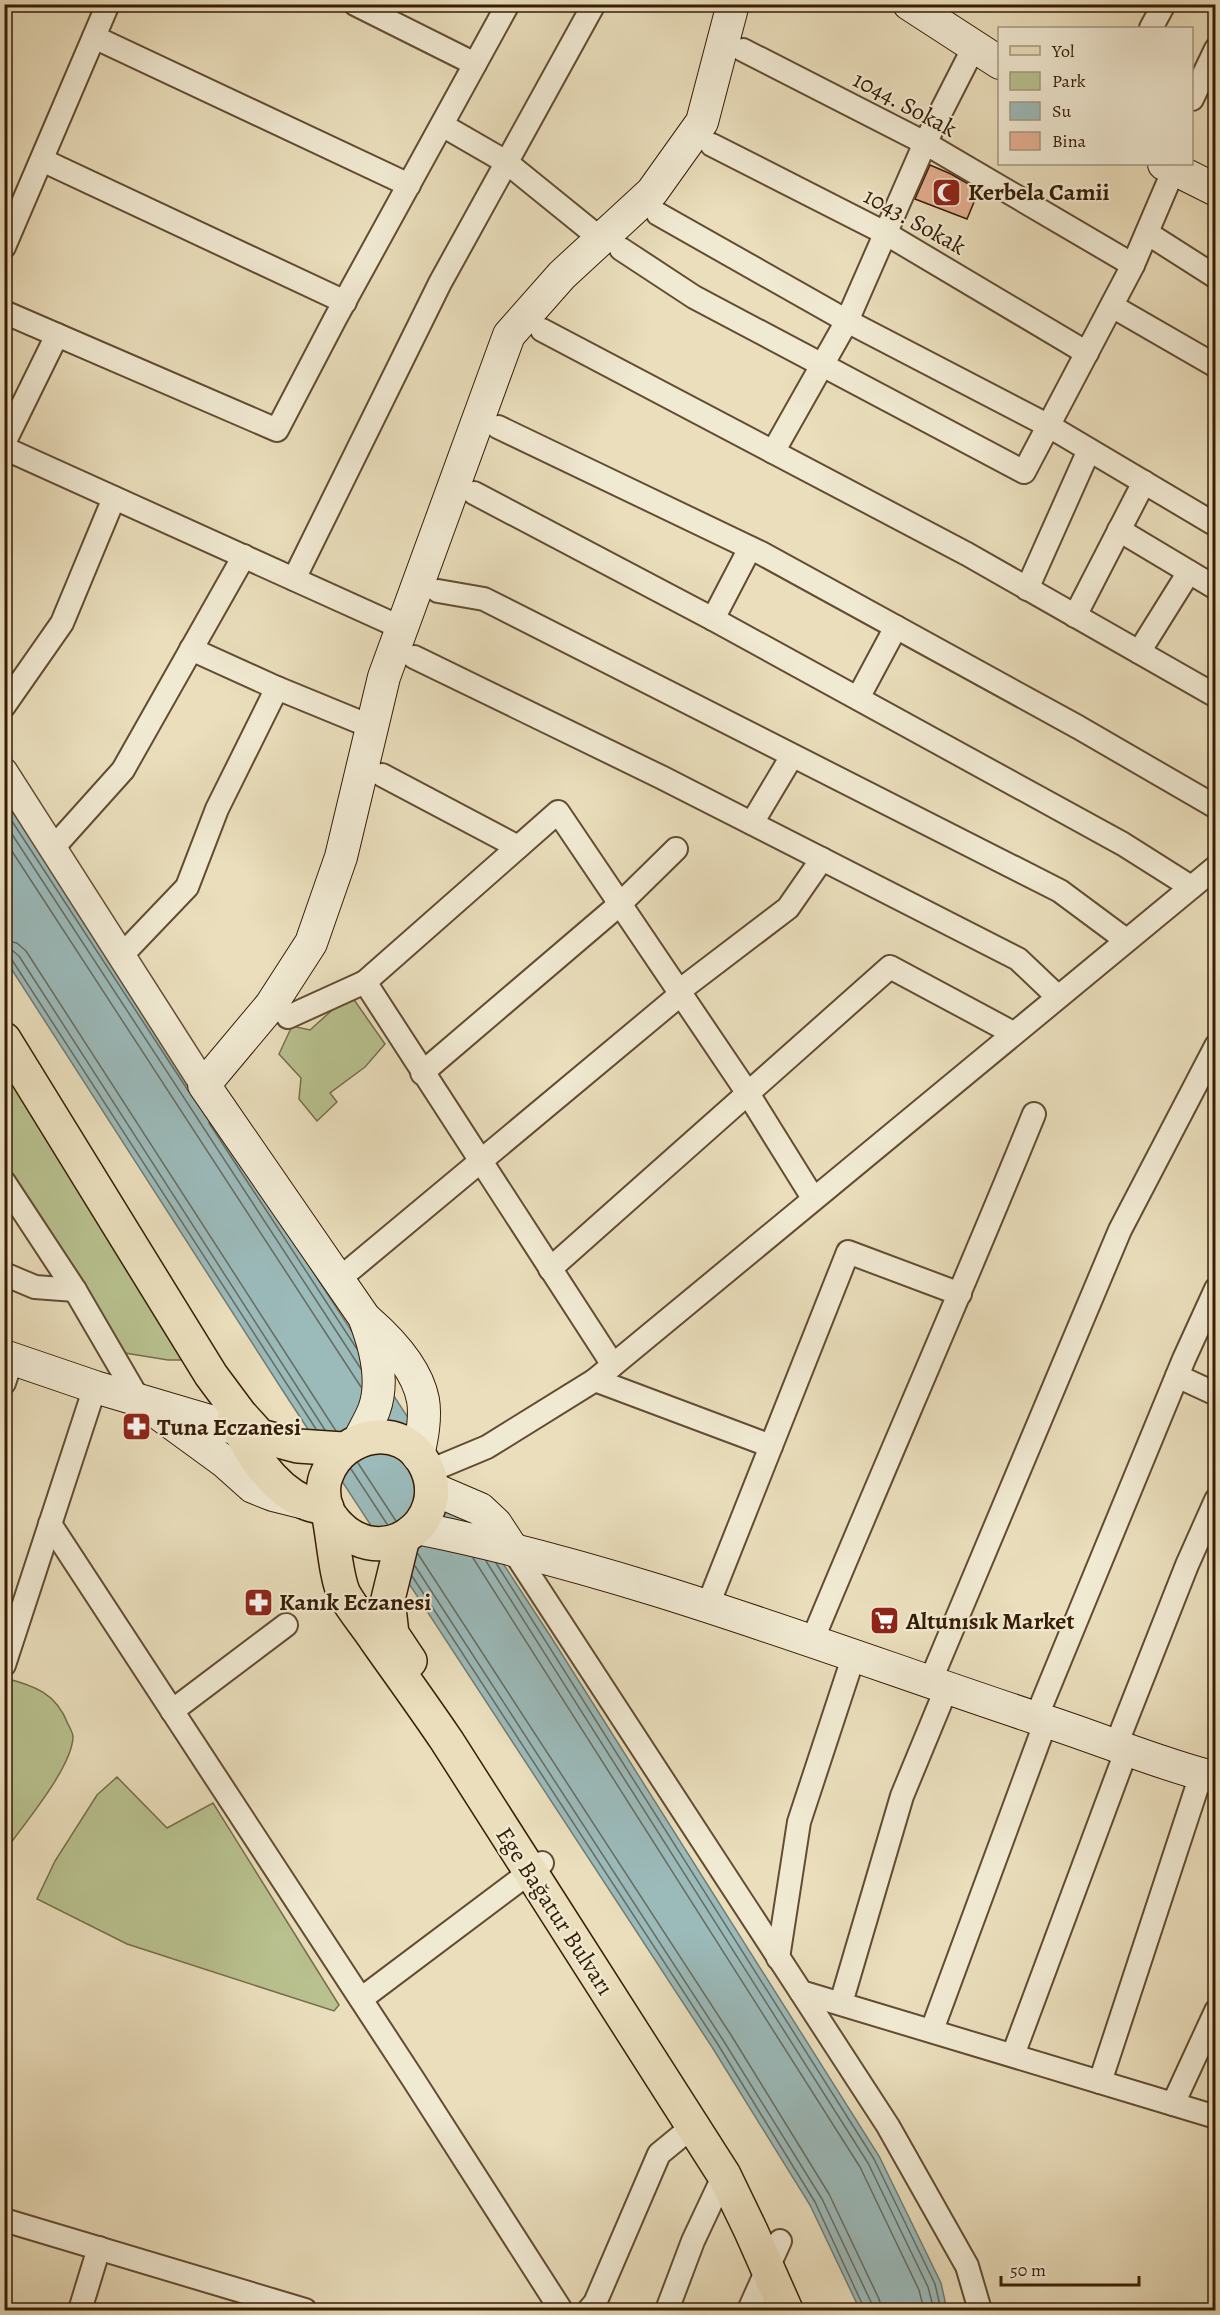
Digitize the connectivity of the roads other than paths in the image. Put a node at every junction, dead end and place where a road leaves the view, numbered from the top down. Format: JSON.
{"nodes":[{"id":1,"x":108,"y":4,"type":"edge"},
{"id":2,"x":355,"y":4,"type":"edge"},
{"id":3,"x":508,"y":4,"type":"edge"},
{"id":4,"x":594,"y":4,"type":"edge"},
{"id":5,"x":733,"y":4,"type":"edge"},
{"id":6,"x":755,"y":4,"type":"edge"},
{"id":7,"x":909,"y":4,"type":"edge"},
{"id":8,"x":1164,"y":4,"type":"edge"},
{"id":9,"x":1152,"y":27,"type":"edge"},
{"id":10,"x":94,"y":37,"type":"junction"},
{"id":11,"x":1215,"y":49,"type":"edge"},
{"id":12,"x":743,"y":50,"type":"junction"},
{"id":13,"x":987,"y":55,"type":"edge"},
{"id":14,"x":475,"y":64,"type":"junction"},
{"id":15,"x":1193,"y":95,"type":"edge"},
{"id":16,"x":442,"y":125,"type":"junction"},
{"id":17,"x":925,"y":143,"type":"junction"},
{"id":18,"x":712,"y":145,"type":"junction"},
{"id":19,"x":42,"y":160,"type":"junction"},
{"id":20,"x":506,"y":162,"type":"junction"},
{"id":21,"x":1169,"y":166,"type":"edge"},
{"id":22,"x":409,"y":185,"type":"junction"},
{"id":23,"x":1215,"y":190,"type":"edge"},
{"id":24,"x":658,"y":214,"type":"junction"},
{"id":25,"x":885,"y":233,"type":"junction"},
{"id":26,"x":1147,"y":233,"type":"junction"},
{"id":27,"x":611,"y":244,"type":"junction"},
{"id":28,"x":4,"y":247,"type":"edge"},
{"id":29,"x":1133,"y":265,"type":"junction"},
{"id":30,"x":1215,"y":277,"type":"edge"},
{"id":31,"x":345,"y":302,"type":"junction"},
{"id":32,"x":1112,"y":306,"type":"junction"},
{"id":33,"x":4,"y":312,"type":"edge"},
{"id":34,"x":847,"y":321,"type":"junction"},
{"id":35,"x":542,"y":330,"type":"junction"},
{"id":36,"x":57,"y":335,"type":"junction"},
{"id":37,"x":1087,"y":353,"type":"junction"},
{"id":38,"x":823,"y":365,"type":"junction"},
{"id":39,"x":1215,"y":366,"type":"edge"},
{"id":40,"x":1048,"y":426,"type":"junction"},
{"id":41,"x":498,"y":427,"type":"junction"},
{"id":42,"x":4,"y":443,"type":"edge"},
{"id":43,"x":4,"y":448,"type":"edge"},
{"id":44,"x":1089,"y":450,"type":"junction"},
{"id":45,"x":772,"y":452,"type":"junction"},
{"id":46,"x":1144,"y":482,"type":"junction"},
{"id":47,"x":474,"y":493,"type":"junction"},
{"id":48,"x":114,"y":498,"type":"junction"},
{"id":49,"x":1215,"y":525,"type":"edge"},
{"id":50,"x":1119,"y":530,"type":"junction"},
{"id":51,"x":750,"y":548,"type":"junction"},
{"id":52,"x":244,"y":556,"type":"junction"},
{"id":53,"x":1190,"y":572,"type":"junction"},
{"id":54,"x":294,"y":579,"type":"junction"},
{"id":55,"x":1215,"y":588,"type":"edge"},
{"id":56,"x":1027,"y":589,"type":"junction"},
{"id":57,"x":438,"y":591,"type":"junction"},
{"id":58,"x":1075,"y":616,"type":"junction"},
{"id":59,"x":713,"y":619,"type":"junction"},
{"id":60,"x":896,"y":627,"type":"junction"},
{"id":61,"x":402,"y":628,"type":"junction"},
{"id":62,"x":191,"y":649,"type":"junction"},
{"id":63,"x":1139,"y":652,"type":"junction"},
{"id":64,"x":414,"y":657,"type":"junction"},
{"id":65,"x":277,"y":688,"type":"junction"},
{"id":66,"x":1215,"y":696,"type":"edge"},
{"id":67,"x":858,"y":698,"type":"junction"},
{"id":68,"x":4,"y":706,"type":"edge"},
{"id":69,"x":372,"y":727,"type":"junction"},
{"id":70,"x":792,"y":756,"type":"junction"},
{"id":71,"x":4,"y":772,"type":"edge"},
{"id":72,"x":382,"y":775,"type":"junction"},
{"id":73,"x":1215,"y":807,"type":"edge"},
{"id":74,"x":752,"y":823,"type":"junction"},
{"id":75,"x":53,"y":848,"type":"junction"},
{"id":76,"x":518,"y":848,"type":"junction"},
{"id":77,"x":676,"y":849,"type":"dead end"},
{"id":78,"x":822,"y":859,"type":"junction"},
{"id":79,"x":1215,"y":867,"type":"edge"},
{"id":80,"x":1191,"y":887,"type":"junction"},
{"id":81,"x":620,"y":904,"type":"junction"},
{"id":82,"x":1126,"y":940,"type":"junction"},
{"id":83,"x":122,"y":956,"type":"junction"},
{"id":84,"x":365,"y":982,"type":"junction"},
{"id":85,"x":680,"y":992,"type":"junction"},
{"id":86,"x":1058,"y":997,"type":"junction"},
{"id":87,"x":288,"y":1017,"type":"junction"},
{"id":88,"x":1014,"y":1033,"type":"junction"},
{"id":89,"x":4,"y":1039,"type":"edge"},
{"id":90,"x":1215,"y":1046,"type":"edge"},
{"id":91,"x":423,"y":1073,"type":"junction"},
{"id":92,"x":747,"y":1092,"type":"junction"},
{"id":93,"x":210,"y":1094,"type":"junction"},
{"id":94,"x":1034,"y":1114,"type":"dead end"},
{"id":95,"x":481,"y":1162,"type":"junction"},
{"id":96,"x":4,"y":1182,"type":"edge"},
{"id":97,"x":813,"y":1198,"type":"junction"},
{"id":98,"x":550,"y":1269,"type":"junction"},
{"id":99,"x":4,"y":1274,"type":"edge"},
{"id":100,"x":338,"y":1280,"type":"junction"},
{"id":101,"x":1215,"y":1289,"type":"edge"},
{"id":102,"x":75,"y":1290,"type":"junction"},
{"id":103,"x":960,"y":1294,"type":"junction"},
{"id":104,"x":364,"y":1317,"type":"junction"},
{"id":105,"x":613,"y":1365,"type":"junction"},
{"id":106,"x":7,"y":1366,"type":"edge"},
{"id":107,"x":211,"y":1375,"type":"junction"},
{"id":108,"x":1178,"y":1376,"type":"junction"},
{"id":109,"x":595,"y":1380,"type":"junction"},
{"id":110,"x":95,"y":1387,"type":"junction"},
{"id":111,"x":1215,"y":1395,"type":"edge"},
{"id":112,"x":139,"y":1400,"type":"junction"},
{"id":113,"x":173,"y":1411,"type":"junction"},
{"id":114,"x":250,"y":1434,"type":"junction"},
{"id":115,"x":351,"y":1444,"type":"junction"},
{"id":116,"x":771,"y":1446,"type":"junction"},
{"id":117,"x":426,"y":1472,"type":"junction"},
{"id":118,"x":1215,"y":1500,"type":"edge"},
{"id":119,"x":320,"y":1508,"type":"junction"},
{"id":120,"x":50,"y":1524,"type":"junction"},
{"id":121,"x":410,"y":1533,"type":"junction"},
{"id":122,"x":513,"y":1550,"type":"junction"},
{"id":123,"x":708,"y":1605,"type":"junction"},
{"id":124,"x":286,"y":1625,"type":"dead end"},
{"id":125,"x":813,"y":1641,"type":"junction"},
{"id":126,"x":854,"y":1654,"type":"junction"},
{"id":127,"x":4,"y":1665,"type":"edge"},
{"id":128,"x":938,"y":1684,"type":"junction"},
{"id":129,"x":172,"y":1711,"type":"junction"},
{"id":130,"x":1041,"y":1720,"type":"junction"},
{"id":131,"x":1121,"y":1747,"type":"junction"},
{"id":132,"x":1208,"y":1777,"type":"edge"},
{"id":133,"x":535,"y":1868,"type":"junction"},
{"id":134,"x":778,"y":1958,"type":"junction"},
{"id":135,"x":801,"y":1992,"type":"junction"},
{"id":136,"x":361,"y":1999,"type":"junction"},
{"id":137,"x":841,"y":2003,"type":"junction"},
{"id":138,"x":1215,"y":2011,"type":"edge"},
{"id":139,"x":932,"y":2030,"type":"junction"},
{"id":140,"x":1013,"y":2055,"type":"junction"},
{"id":141,"x":1100,"y":2082,"type":"junction"},
{"id":142,"x":1173,"y":2104,"type":"junction"},
{"id":143,"x":1215,"y":2117,"type":"edge"},
{"id":144,"x":693,"y":2126,"type":"junction"},
{"id":145,"x":723,"y":2175,"type":"junction"},
{"id":146,"x":4,"y":2220,"type":"edge"},
{"id":147,"x":99,"y":2248,"type":"junction"},
{"id":148,"x":774,"y":2255,"type":"junction"},
{"id":149,"x":80,"y":2310,"type":"edge"},
{"id":150,"x":305,"y":2310,"type":"edge"},
{"id":151,"x":561,"y":2310,"type":"edge"},
{"id":152,"x":589,"y":2310,"type":"edge"},
{"id":153,"x":667,"y":2310,"type":"edge"},
{"id":154,"x":749,"y":2310,"type":"edge"},
{"id":155,"x":786,"y":2310,"type":"edge"},
{"id":156,"x":810,"y":2310,"type":"edge"},
{"id":157,"x":980,"y":2310,"type":"edge"}],
"edges":[{"from":1,"to":10,"type":"street"},
{"from":2,"to":14,"type":"street"},
{"from":3,"to":14,"type":"street"},
{"from":4,"to":20,"type":"street"},
{"from":5,"to":27,"type":"main road"},
{"from":6,"to":12,"type":"main road"},
{"from":7,"to":13,"type":"main road"},
{"from":8,"to":9,"type":"street"},
{"from":10,"to":19,"type":"street"},
{"from":10,"to":22,"type":"street"},
{"from":11,"to":15,"type":"street"},
{"from":12,"to":17,"type":"street","name":"1044. Sokak"},
{"from":12,"to":18,"type":"main road"},
{"from":13,"to":17,"type":"street"},
{"from":14,"to":16,"type":"street"},
{"from":16,"to":20,"type":"street"},
{"from":16,"to":22,"type":"street"},
{"from":17,"to":25,"type":"street"},
{"from":17,"to":29,"type":"street","name":"1044. Sokak"},
{"from":18,"to":24,"type":"main road"},
{"from":18,"to":25,"type":"street","name":"1043. Sokak"},
{"from":19,"to":28,"type":"street"},
{"from":19,"to":31,"type":"street"},
{"from":20,"to":27,"type":"street"},
{"from":20,"to":54,"type":"street"},
{"from":21,"to":23,"type":"main road"},
{"from":21,"to":26,"type":"street"},
{"from":22,"to":31,"type":"street"},
{"from":24,"to":27,"type":"main road"},
{"from":24,"to":34,"type":"street"},
{"from":25,"to":34,"type":"street"},
{"from":25,"to":37,"type":"street","name":"1043. Sokak"},
{"from":26,"to":29,"type":"street"},
{"from":26,"to":30,"type":"street"},
{"from":27,"to":35,"type":"main road"},
{"from":27,"to":38,"type":"street"},
{"from":27,"to":61,"type":"main road"},
{"from":29,"to":32,"type":"street"},
{"from":31,"to":36,"type":"street"},
{"from":32,"to":37,"type":"street"},
{"from":32,"to":39,"type":"street"},
{"from":33,"to":36,"type":"street"},
{"from":34,"to":38,"type":"street"},
{"from":34,"to":40,"type":"street"},
{"from":35,"to":41,"type":"main road"},
{"from":35,"to":45,"type":"street"},
{"from":36,"to":42,"type":"street"},
{"from":37,"to":40,"type":"street"},
{"from":38,"to":40,"type":"street"},
{"from":38,"to":45,"type":"street"},
{"from":40,"to":44,"type":"street"},
{"from":41,"to":47,"type":"main road"},
{"from":41,"to":51,"type":"street"},
{"from":43,"to":48,"type":"street"},
{"from":44,"to":46,"type":"street"},
{"from":44,"to":56,"type":"street"},
{"from":45,"to":56,"type":"street"},
{"from":46,"to":49,"type":"street"},
{"from":46,"to":50,"type":"street"},
{"from":47,"to":57,"type":"main road"},
{"from":47,"to":59,"type":"street"},
{"from":48,"to":52,"type":"street"},
{"from":48,"to":68,"type":"street"},
{"from":50,"to":53,"type":"street"},
{"from":50,"to":58,"type":"street"},
{"from":51,"to":59,"type":"street"},
{"from":51,"to":60,"type":"street"},
{"from":52,"to":54,"type":"street"},
{"from":52,"to":62,"type":"street"},
{"from":53,"to":55,"type":"street"},
{"from":53,"to":63,"type":"street"},
{"from":54,"to":61,"type":"street"},
{"from":56,"to":58,"type":"street"},
{"from":57,"to":64,"type":"main road"},
{"from":57,"to":70,"type":"street"},
{"from":58,"to":63,"type":"street"},
{"from":59,"to":67,"type":"street"},
{"from":60,"to":67,"type":"street"},
{"from":60,"to":73,"type":"street"},
{"from":61,"to":69,"type":"main road"},
{"from":62,"to":65,"type":"street"},
{"from":62,"to":75,"type":"street"},
{"from":63,"to":66,"type":"street"},
{"from":64,"to":72,"type":"main road"},
{"from":64,"to":74,"type":"street"},
{"from":65,"to":69,"type":"street"},
{"from":65,"to":83,"type":"street"},
{"from":67,"to":80,"type":"street"},
{"from":69,"to":93,"type":"main road"},
{"from":70,"to":74,"type":"street"},
{"from":70,"to":82,"type":"street"},
{"from":71,"to":75,"type":"street"},
{"from":72,"to":76,"type":"street"},
{"from":72,"to":87,"type":"main road"},
{"from":74,"to":78,"type":"street"},
{"from":75,"to":83,"type":"street"},
{"from":76,"to":81,"type":"street"},
{"from":76,"to":84,"type":"street"},
{"from":77,"to":81,"type":"street"},
{"from":78,"to":85,"type":"street"},
{"from":78,"to":86,"type":"street"},
{"from":79,"to":80,"type":"street"},
{"from":80,"to":82,"type":"street"},
{"from":81,"to":85,"type":"street"},
{"from":81,"to":91,"type":"street"},
{"from":82,"to":86,"type":"street"},
{"from":83,"to":93,"type":"street"},
{"from":84,"to":87,"type":"street"},
{"from":84,"to":91,"type":"street"},
{"from":85,"to":92,"type":"street"},
{"from":85,"to":95,"type":"street"},
{"from":86,"to":88,"type":"street"},
{"from":87,"to":93,"type":"main road"},
{"from":88,"to":92,"type":"street"},
{"from":88,"to":97,"type":"street"},
{"from":89,"to":107,"type":"main road"},
{"from":90,"to":128,"type":"street"},
{"from":91,"to":95,"type":"street"},
{"from":92,"to":97,"type":"street"},
{"from":92,"to":98,"type":"street"},
{"from":93,"to":100,"type":"main road"},
{"from":94,"to":103,"type":"street"},
{"from":95,"to":98,"type":"street"},
{"from":95,"to":100,"type":"street"},
{"from":96,"to":102,"type":"street"},
{"from":97,"to":105,"type":"street"},
{"from":98,"to":105,"type":"street"},
{"from":99,"to":102,"type":"street"},
{"from":100,"to":104,"type":"main road"},
{"from":101,"to":108,"type":"street"},
{"from":102,"to":112,"type":"street"},
{"from":103,"to":116,"type":"street"},
{"from":103,"to":125,"type":"street"},
{"from":104,"to":115,"type":"main road"},
{"from":104,"to":117,"type":"main road"},
{"from":105,"to":109,"type":"street"},
{"from":106,"to":110,"type":"main road"},
{"from":107,"to":113,"type":"main road"},
{"from":107,"to":114,"type":"main road"},
{"from":108,"to":111,"type":"street"},
{"from":108,"to":130,"type":"street"},
{"from":109,"to":116,"type":"street"},
{"from":109,"to":117,"type":"street"},
{"from":110,"to":112,"type":"main road"},
{"from":110,"to":120,"type":"street"},
{"from":112,"to":113,"type":"main road"},
{"from":112,"to":119,"type":"main road"},
{"from":113,"to":114,"type":"main road"},
{"from":114,"to":115,"type":"main road"},
{"from":114,"to":119,"type":"main road"},
{"from":115,"to":117,"type":"main road"},
{"from":115,"to":119,"type":"main road"},
{"from":116,"to":123,"type":"street"},
{"from":117,"to":121,"type":"main road"},
{"from":117,"to":122,"type":"main road"},
{"from":118,"to":131,"type":"street"},
{"from":119,"to":121,"type":"main road"},
{"from":119,"to":133,"type":"main road","name":"Ege Bağatur Bulvarı"},
{"from":120,"to":127,"type":"street"},
{"from":120,"to":129,"type":"street"},
{"from":121,"to":122,"type":"main road"},
{"from":121,"to":133,"type":"main road","name":"Ege Bağatur Bulvarı"},
{"from":122,"to":123,"type":"main road"},
{"from":122,"to":134,"type":"street"},
{"from":123,"to":125,"type":"main road"},
{"from":124,"to":129,"type":"street"},
{"from":125,"to":126,"type":"main road"},
{"from":126,"to":128,"type":"main road"},
{"from":126,"to":134,"type":"street"},
{"from":128,"to":130,"type":"main road"},
{"from":128,"to":137,"type":"street"},
{"from":129,"to":136,"type":"street"},
{"from":130,"to":131,"type":"main road"},
{"from":130,"to":139,"type":"street"},
{"from":131,"to":132,"type":"main road"},
{"from":131,"to":140,"type":"street"},
{"from":132,"to":141,"type":"street"},
{"from":133,"to":136,"type":"street"},
{"from":133,"to":144,"type":"main road","name":"Ege Bağatur Bulvarı"},
{"from":133,"to":148,"type":"main road","name":"Ege Bağatur Bulvarı"},
{"from":134,"to":135,"type":"street"},
{"from":135,"to":137,"type":"street"},
{"from":135,"to":157,"type":"street"},
{"from":136,"to":151,"type":"street"},
{"from":137,"to":139,"type":"street"},
{"from":138,"to":142,"type":"street"},
{"from":139,"to":140,"type":"street"},
{"from":140,"to":141,"type":"street"},
{"from":141,"to":142,"type":"street"},
{"from":142,"to":143,"type":"street"},
{"from":144,"to":145,"type":"main road","name":"Ege Bağatur Bulvarı"},
{"from":144,"to":152,"type":"street"},
{"from":145,"to":148,"type":"main road","name":"Ege Bağatur Bulvarı"},
{"from":145,"to":153,"type":"street"},
{"from":146,"to":147,"type":"street"},
{"from":147,"to":149,"type":"street"},
{"from":147,"to":150,"type":"street"},
{"from":148,"to":154,"type":"street"},
{"from":148,"to":155,"type":"main road","name":"Ege Bağatur Bulvarı"},
{"from":148,"to":156,"type":"main road","name":"Ege Bağatur Bulvarı"}]}
